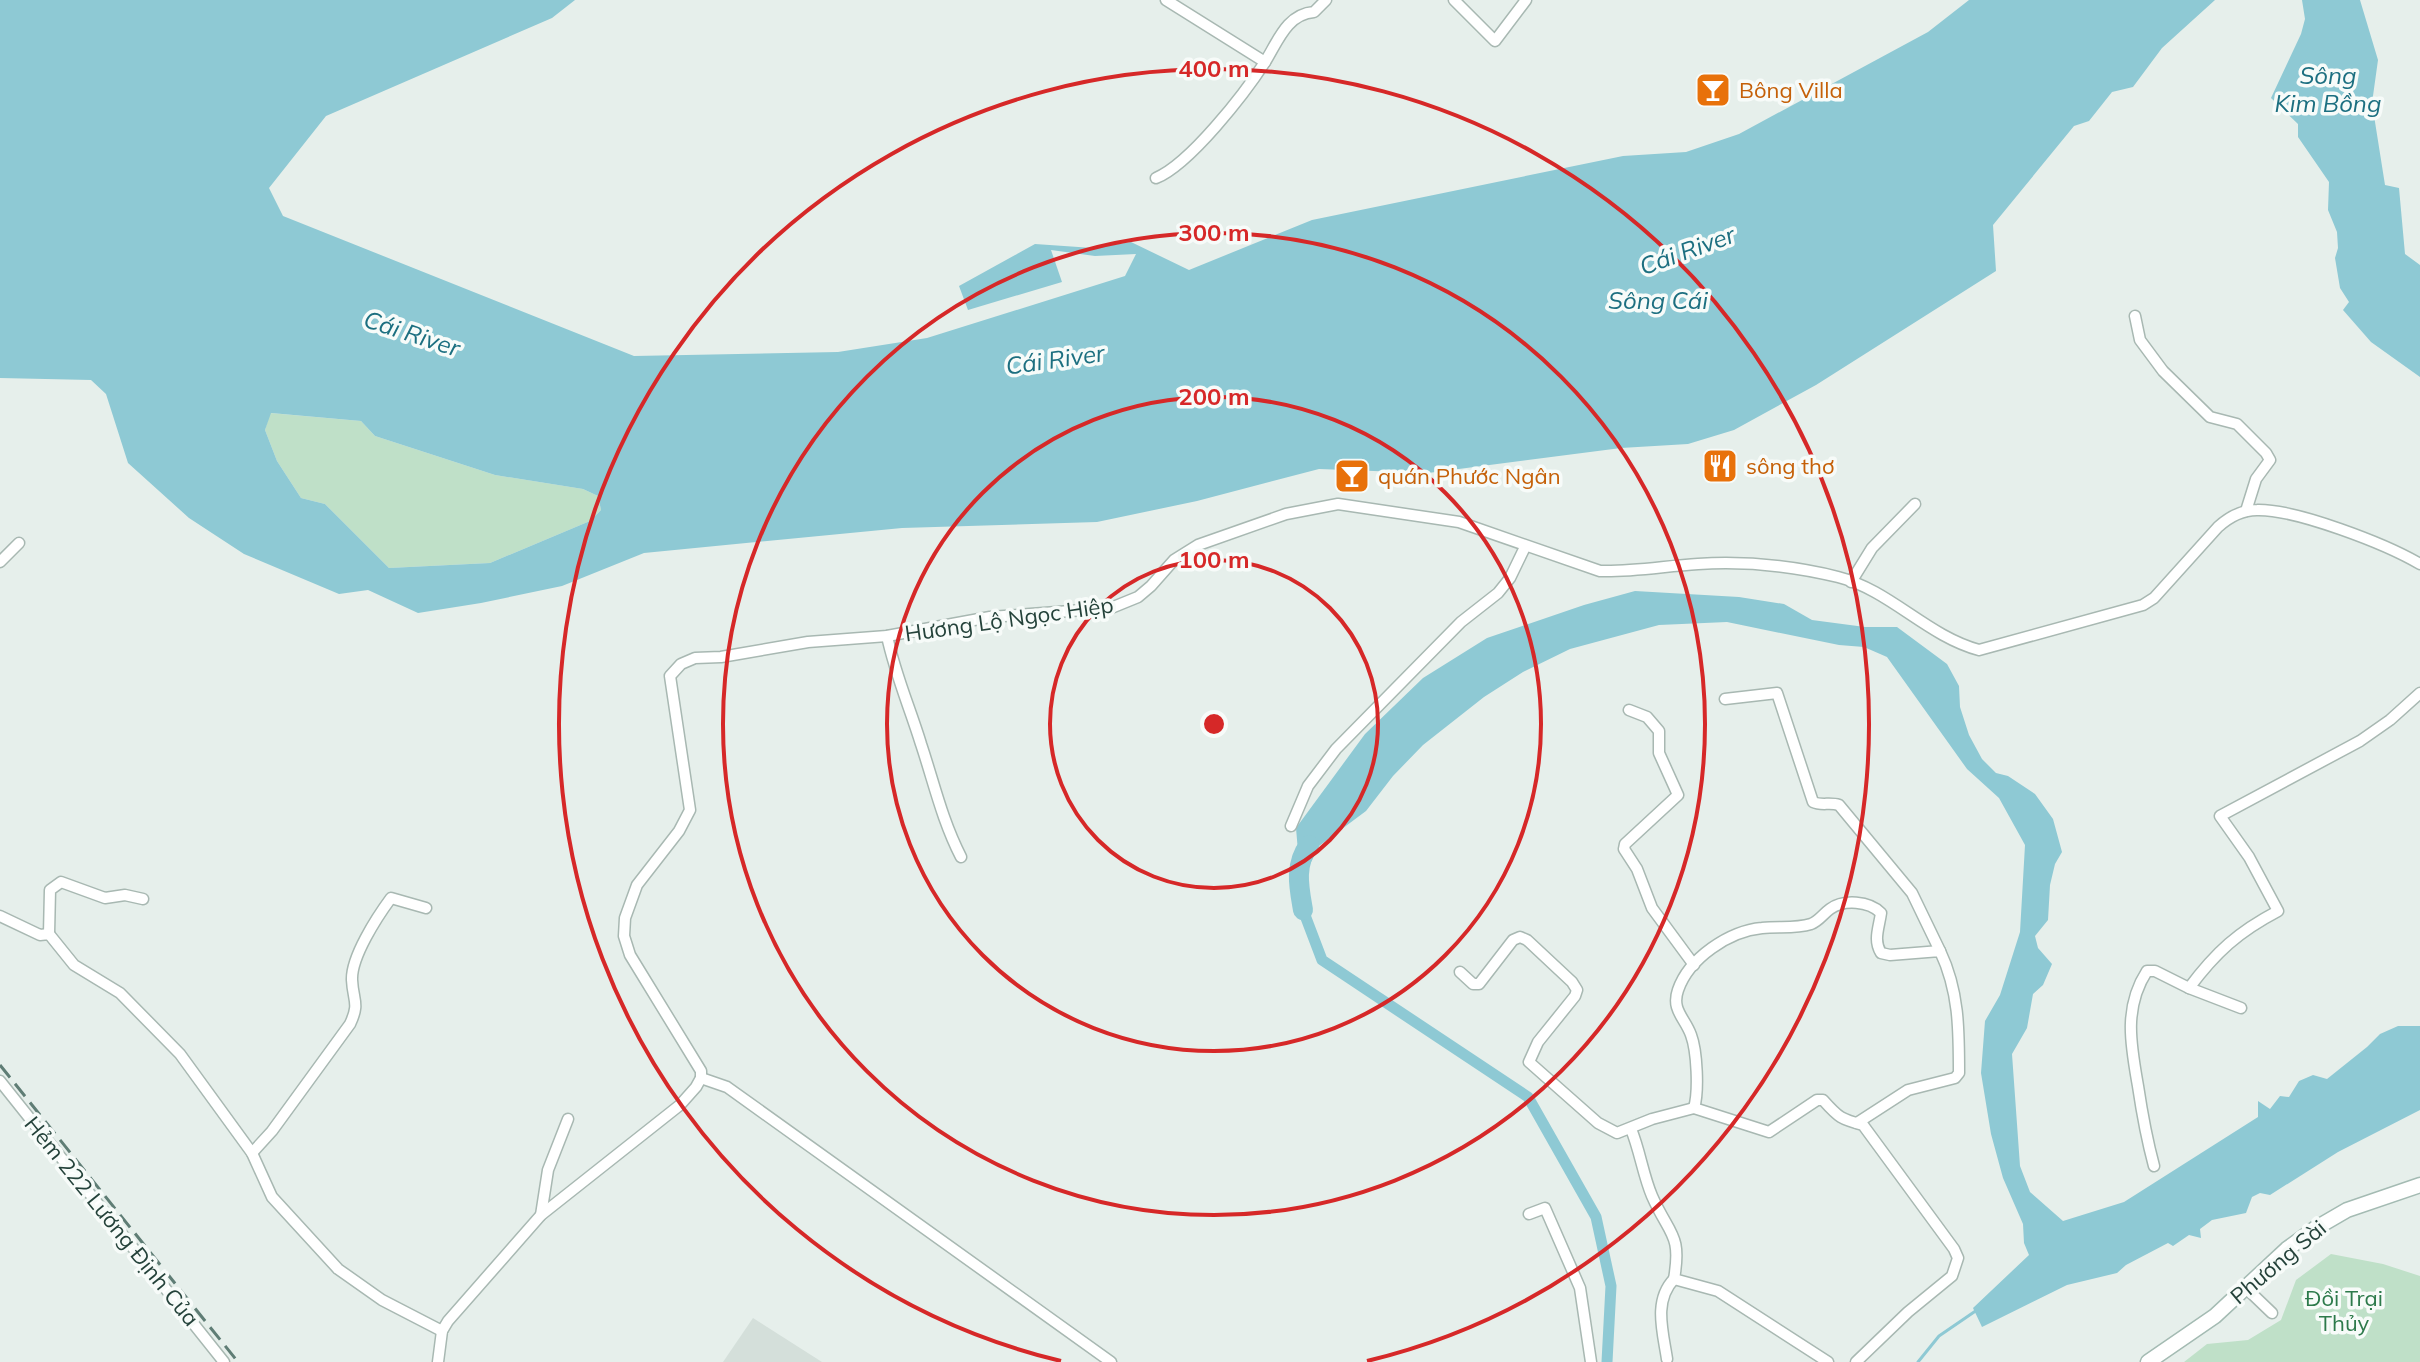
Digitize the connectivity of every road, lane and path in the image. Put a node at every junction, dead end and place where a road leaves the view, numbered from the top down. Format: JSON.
{"nodes":[{"id":1,"x":1166,"y":0,"type":"edge"},
{"id":2,"x":1326,"y":0,"type":"edge"},
{"id":3,"x":1454,"y":0,"type":"edge"},
{"id":4,"x":1526,"y":0,"type":"edge"},
{"id":5,"x":1265,"y":62,"type":"junction"},
{"id":6,"x":1156,"y":178,"type":"dead end"},
{"id":7,"x":2135,"y":316,"type":"dead end"},
{"id":8,"x":1915,"y":504,"type":"dead end"},
{"id":9,"x":2246,"y":511,"type":"junction"},
{"id":10,"x":19,"y":543,"type":"dead end"},
{"id":11,"x":1525,"y":547,"type":"junction"},
{"id":12,"x":0,"y":562,"type":"edge"},
{"id":13,"x":2420,"y":564,"type":"edge"},
{"id":14,"x":1851,"y":582,"type":"junction"},
{"id":15,"x":887,"y":636,"type":"junction"},
{"id":16,"x":2420,"y":693,"type":"edge"},
{"id":17,"x":1725,"y":699,"type":"dead end"},
{"id":18,"x":1629,"y":710,"type":"dead end"},
{"id":19,"x":1291,"y":826,"type":"dead end"},
{"id":20,"x":961,"y":857,"type":"dead end"},
{"id":21,"x":143,"y":899,"type":"dead end"},
{"id":22,"x":426,"y":908,"type":"dead end"},
{"id":23,"x":0,"y":916,"type":"edge"},
{"id":24,"x":49,"y":934,"type":"junction"},
{"id":25,"x":1940,"y":951,"type":"junction"},
{"id":26,"x":1694,"y":965,"type":"junction"},
{"id":27,"x":1460,"y":972,"type":"dead end"},
{"id":28,"x":2189,"y":988,"type":"junction"},
{"id":29,"x":2241,"y":1008,"type":"dead end"},
{"id":30,"x":701,"y":1078,"type":"junction"},
{"id":31,"x":0,"y":1081,"type":"edge"},
{"id":32,"x":1694,"y":1108,"type":"junction"},
{"id":33,"x":568,"y":1119,"type":"dead end"},
{"id":34,"x":1857,"y":1123,"type":"junction"},
{"id":35,"x":1631,"y":1129,"type":"junction"},
{"id":36,"x":252,"y":1153,"type":"junction"},
{"id":37,"x":2154,"y":1166,"type":"dead end"},
{"id":38,"x":2420,"y":1185,"type":"edge"},
{"id":39,"x":1529,"y":1214,"type":"dead end"},
{"id":40,"x":541,"y":1215,"type":"junction"},
{"id":41,"x":1674,"y":1279,"type":"junction"},
{"id":42,"x":2247,"y":1289,"type":"junction"},
{"id":43,"x":2272,"y":1313,"type":"dead end"},
{"id":44,"x":442,"y":1331,"type":"junction"},
{"id":45,"x":1667,"y":1359,"type":"dead end"},
{"id":46,"x":224,"y":1362,"type":"edge"},
{"id":47,"x":438,"y":1362,"type":"edge"},
{"id":48,"x":1111,"y":1362,"type":"edge"},
{"id":49,"x":1591,"y":1362,"type":"edge"},
{"id":50,"x":1828,"y":1362,"type":"edge"},
{"id":51,"x":1856,"y":1362,"type":"edge"},
{"id":52,"x":2148,"y":1362,"type":"edge"}],
"edges":[{"from":1,"to":5,"type":"street"},
{"from":2,"to":5,"type":"street"},
{"from":3,"to":4,"type":"street"},
{"from":5,"to":6,"type":"street"},
{"from":7,"to":9,"type":"street"},
{"from":8,"to":14,"type":"street"},
{"from":9,"to":13,"type":"street"},
{"from":9,"to":14,"type":"street","name":"Hương Lộ Ngọc Hiệp"},
{"from":10,"to":12,"type":"street"},
{"from":11,"to":14,"type":"street","name":"Hương Lộ Ngọc Hiệp"},
{"from":11,"to":15,"type":"street","name":"Hương Lộ Ngọc Hiệp"},
{"from":11,"to":19,"type":"street"},
{"from":15,"to":20,"type":"street"},
{"from":15,"to":30,"type":"street","name":"Hương Lộ Ngọc Hiệp"},
{"from":16,"to":28,"type":"street"},
{"from":17,"to":25,"type":"street"},
{"from":18,"to":26,"type":"street"},
{"from":21,"to":24,"type":"street"},
{"from":22,"to":36,"type":"street"},
{"from":23,"to":24,"type":"street"},
{"from":24,"to":36,"type":"street"},
{"from":25,"to":26,"type":"street"},
{"from":25,"to":34,"type":"street"},
{"from":26,"to":32,"type":"street"},
{"from":27,"to":35,"type":"street"},
{"from":28,"to":29,"type":"street"},
{"from":28,"to":37,"type":"street"},
{"from":30,"to":40,"type":"street"},
{"from":30,"to":48,"type":"street"},
{"from":31,"to":46,"type":"street","name":"Hẻm 222 Lương Định Của"},
{"from":32,"to":34,"type":"street"},
{"from":32,"to":35,"type":"street"},
{"from":33,"to":40,"type":"street"},
{"from":34,"to":51,"type":"street"},
{"from":35,"to":41,"type":"street"},
{"from":36,"to":44,"type":"street"},
{"from":38,"to":42,"type":"street","name":"Phương Sài"},
{"from":39,"to":49,"type":"street"},
{"from":40,"to":44,"type":"street"},
{"from":41,"to":45,"type":"street"},
{"from":41,"to":50,"type":"street"},
{"from":42,"to":43,"type":"street"},
{"from":42,"to":52,"type":"street","name":"Phương Sài"},
{"from":44,"to":47,"type":"street"}]}
